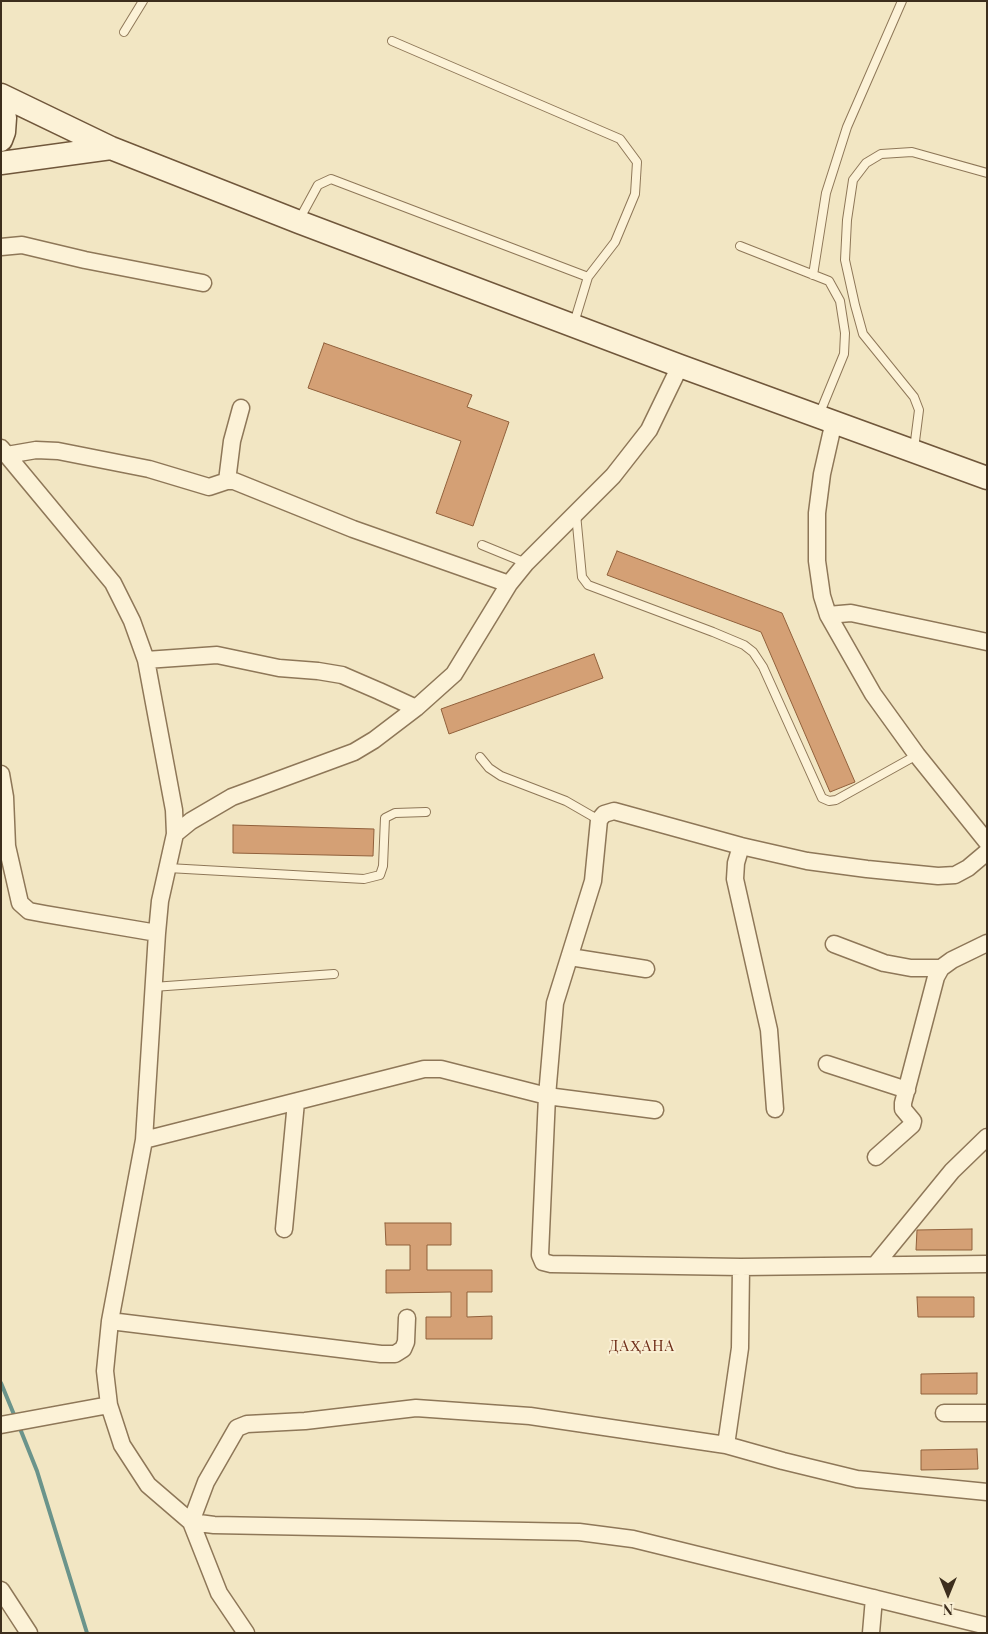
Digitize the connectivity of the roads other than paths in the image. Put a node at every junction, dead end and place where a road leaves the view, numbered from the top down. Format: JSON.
{"nodes":[{"id":1,"x":143,"y":1,"type":"edge"},
{"id":2,"x":902,"y":1,"type":"edge"},
{"id":3,"x":124,"y":32,"type":"dead end"},
{"id":4,"x":392,"y":41,"type":"dead end"},
{"id":5,"x":1,"y":95,"type":"edge"},
{"id":6,"x":1,"y":104,"type":"edge"},
{"id":7,"x":1,"y":140,"type":"edge"},
{"id":8,"x":112,"y":148,"type":"junction"},
{"id":9,"x":1,"y":163,"type":"edge"},
{"id":10,"x":987,"y":173,"type":"edge"},
{"id":11,"x":298,"y":222,"type":"junction"},
{"id":12,"x":1,"y":246,"type":"edge"},
{"id":13,"x":740,"y":246,"type":"dead end"},
{"id":14,"x":813,"y":275,"type":"junction"},
{"id":15,"x":588,"y":277,"type":"junction"},
{"id":16,"x":203,"y":283,"type":"dead end"},
{"id":17,"x":573,"y":325,"type":"junction"},
{"id":18,"x":680,"y":366,"type":"junction"},
{"id":19,"x":240,"y":408,"type":"dead end"},
{"id":20,"x":826,"y":418,"type":"junction"},
{"id":21,"x":914,"y":451,"type":"junction"},
{"id":22,"x":4,"y":452,"type":"edge"},
{"id":23,"x":987,"y":478,"type":"edge"},
{"id":24,"x":227,"y":481,"type":"junction"},
{"id":25,"x":576,"y":513,"type":"junction"},
{"id":26,"x":482,"y":545,"type":"dead end"},
{"id":27,"x":526,"y":563,"type":"junction"},
{"id":28,"x":509,"y":584,"type":"junction"},
{"id":29,"x":828,"y":615,"type":"junction"},
{"id":30,"x":987,"y":642,"type":"edge"},
{"id":31,"x":146,"y":660,"type":"junction"},
{"id":32,"x":416,"y":708,"type":"junction"},
{"id":33,"x":917,"y":754,"type":"junction"},
{"id":34,"x":480,"y":757,"type":"dead end"},
{"id":35,"x":1,"y":774,"type":"edge"},
{"id":36,"x":426,"y":812,"type":"dead end"},
{"id":37,"x":599,"y":820,"type":"junction"},
{"id":38,"x":175,"y":834,"type":"junction"},
{"id":39,"x":987,"y":842,"type":"edge"},
{"id":40,"x":740,"y":846,"type":"junction"},
{"id":41,"x":987,"y":852,"type":"edge"},
{"id":42,"x":168,"y":868,"type":"junction"},
{"id":43,"x":157,"y":933,"type":"junction"},
{"id":44,"x":987,"y":943,"type":"edge"},
{"id":45,"x":834,"y":944,"type":"dead end"},
{"id":46,"x":570,"y":957,"type":"junction"},
{"id":47,"x":941,"y":968,"type":"junction"},
{"id":48,"x":646,"y":969,"type":"dead end"},
{"id":49,"x":334,"y":974,"type":"dead end"},
{"id":50,"x":153,"y":987,"type":"junction"},
{"id":51,"x":827,"y":1064,"type":"dead end"},
{"id":52,"x":907,"y":1090,"type":"junction"},
{"id":53,"x":546,"y":1096,"type":"junction"},
{"id":54,"x":296,"y":1102,"type":"junction"},
{"id":55,"x":775,"y":1109,"type":"dead end"},
{"id":56,"x":654,"y":1110,"type":"dead end"},
{"id":57,"x":987,"y":1137,"type":"edge"},
{"id":58,"x":144,"y":1140,"type":"junction"},
{"id":59,"x":876,"y":1157,"type":"dead end"},
{"id":60,"x":284,"y":1229,"type":"dead end"},
{"id":61,"x":876,"y":1264,"type":"junction"},
{"id":62,"x":987,"y":1264,"type":"edge"},
{"id":63,"x":741,"y":1267,"type":"junction"},
{"id":64,"x":407,"y":1318,"type":"dead end"},
{"id":65,"x":110,"y":1320,"type":"junction"},
{"id":66,"x":109,"y":1405,"type":"junction"},
{"id":67,"x":944,"y":1413,"type":"dead end"},
{"id":68,"x":987,"y":1413,"type":"edge"},
{"id":69,"x":1,"y":1425,"type":"edge"},
{"id":70,"x":726,"y":1444,"type":"junction"},
{"id":71,"x":987,"y":1492,"type":"edge"},
{"id":72,"x":191,"y":1522,"type":"junction"},
{"id":73,"x":1,"y":1590,"type":"edge"},
{"id":74,"x":874,"y":1598,"type":"junction"},
{"id":75,"x":987,"y":1626,"type":"edge"},
{"id":76,"x":29,"y":1633,"type":"edge"},
{"id":77,"x":246,"y":1633,"type":"edge"},
{"id":78,"x":871,"y":1633,"type":"edge"}],
"edges":[{"from":1,"to":3,"type":"lane"},
{"from":2,"to":14,"type":"lane"},
{"from":4,"to":15,"type":"lane"},
{"from":5,"to":8,"type":"main road"},
{"from":6,"to":7,"type":"main road"},
{"from":8,"to":9,"type":"main road"},
{"from":8,"to":11,"type":"main road"},
{"from":10,"to":21,"type":"lane"},
{"from":11,"to":15,"type":"lane"},
{"from":11,"to":17,"type":"main road"},
{"from":12,"to":16,"type":"street"},
{"from":13,"to":14,"type":"lane"},
{"from":14,"to":20,"type":"lane"},
{"from":15,"to":17,"type":"lane"},
{"from":17,"to":18,"type":"main road"},
{"from":18,"to":20,"type":"main road"},
{"from":18,"to":25,"type":"street"},
{"from":19,"to":24,"type":"street"},
{"from":20,"to":21,"type":"main road"},
{"from":20,"to":29,"type":"street"},
{"from":21,"to":23,"type":"main road"},
{"from":22,"to":24,"type":"street"},
{"from":22,"to":31,"type":"street"},
{"from":24,"to":28,"type":"street"},
{"from":25,"to":27,"type":"street"},
{"from":25,"to":33,"type":"lane"},
{"from":26,"to":27,"type":"lane"},
{"from":27,"to":28,"type":"street"},
{"from":28,"to":32,"type":"street"},
{"from":29,"to":30,"type":"street"},
{"from":29,"to":33,"type":"street"},
{"from":31,"to":32,"type":"street"},
{"from":31,"to":38,"type":"street"},
{"from":32,"to":38,"type":"street"},
{"from":33,"to":39,"type":"street"},
{"from":34,"to":37,"type":"lane"},
{"from":35,"to":43,"type":"street"},
{"from":36,"to":42,"type":"lane"},
{"from":37,"to":40,"type":"street"},
{"from":37,"to":46,"type":"street"},
{"from":38,"to":42,"type":"street"},
{"from":40,"to":41,"type":"street"},
{"from":40,"to":55,"type":"street"},
{"from":42,"to":43,"type":"street"},
{"from":43,"to":50,"type":"street"},
{"from":44,"to":47,"type":"street"},
{"from":45,"to":47,"type":"street"},
{"from":46,"to":48,"type":"street"},
{"from":46,"to":53,"type":"street"},
{"from":47,"to":52,"type":"street"},
{"from":49,"to":50,"type":"lane"},
{"from":50,"to":58,"type":"street"},
{"from":51,"to":52,"type":"street"},
{"from":52,"to":59,"type":"street"},
{"from":53,"to":54,"type":"street"},
{"from":53,"to":56,"type":"street"},
{"from":53,"to":63,"type":"street"},
{"from":54,"to":58,"type":"street"},
{"from":54,"to":60,"type":"street"},
{"from":57,"to":61,"type":"street"},
{"from":58,"to":65,"type":"street"},
{"from":61,"to":62,"type":"street"},
{"from":61,"to":63,"type":"street"},
{"from":63,"to":70,"type":"street"},
{"from":64,"to":65,"type":"street"},
{"from":65,"to":66,"type":"street"},
{"from":66,"to":69,"type":"street"},
{"from":66,"to":72,"type":"street"},
{"from":67,"to":68,"type":"street"},
{"from":70,"to":71,"type":"street"},
{"from":70,"to":72,"type":"street"},
{"from":72,"to":74,"type":"street"},
{"from":72,"to":77,"type":"street"},
{"from":73,"to":76,"type":"street"},
{"from":74,"to":75,"type":"street"},
{"from":74,"to":78,"type":"street"}]}
